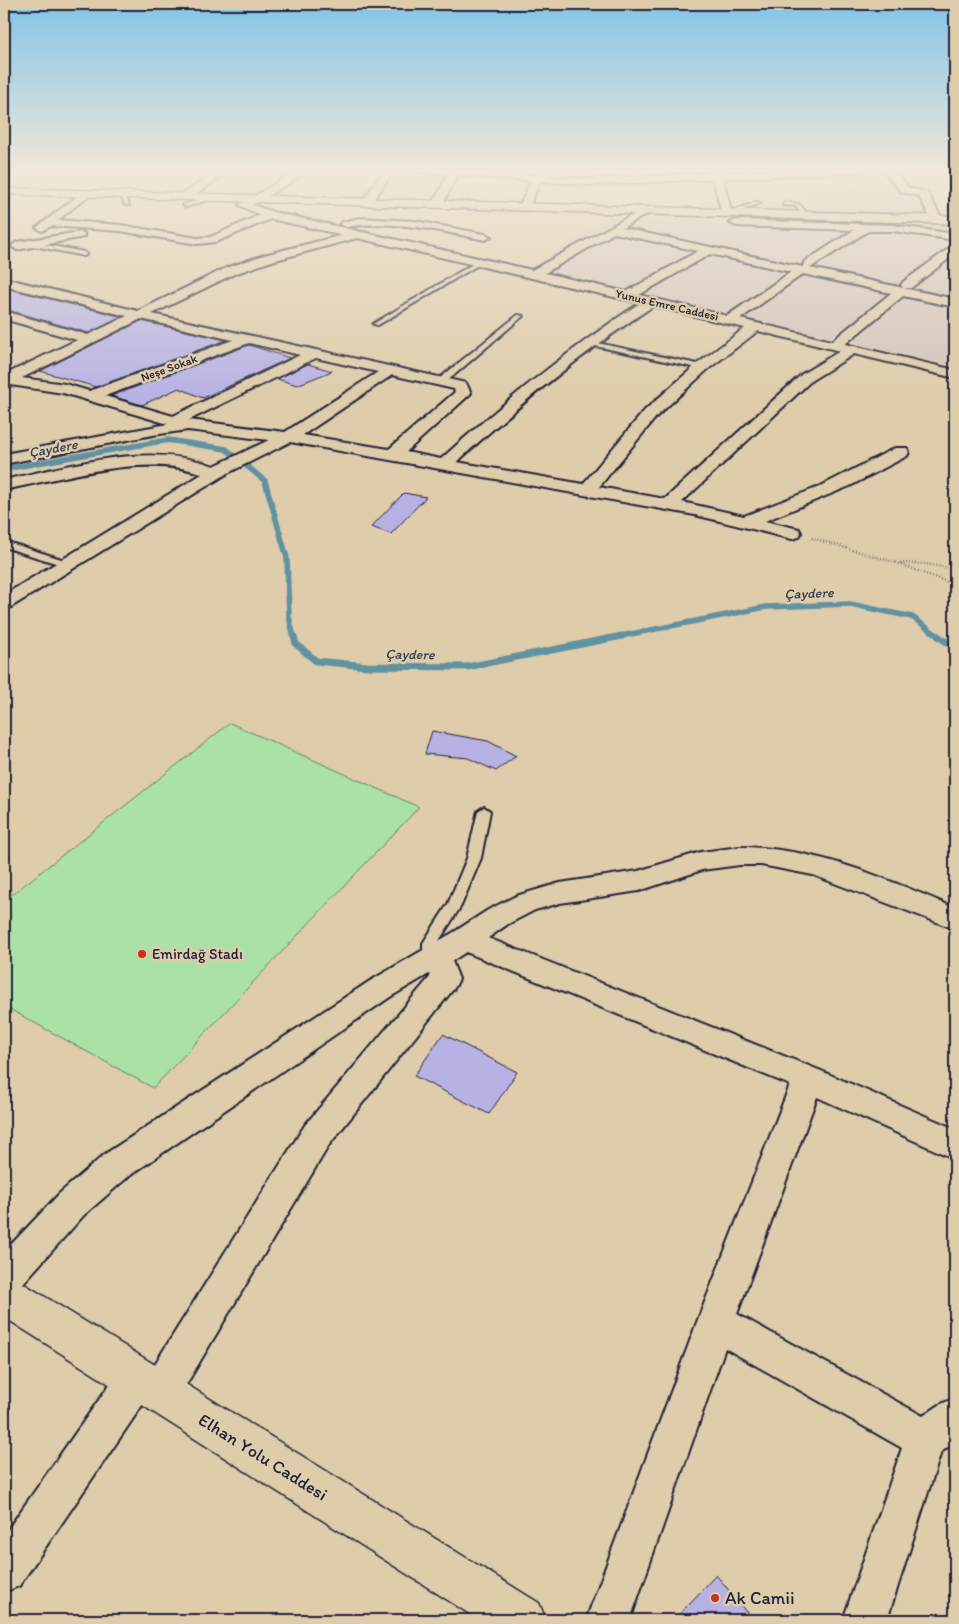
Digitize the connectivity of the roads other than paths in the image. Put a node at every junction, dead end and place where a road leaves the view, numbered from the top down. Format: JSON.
{"nodes":[{"id":1,"x":19,"y":245,"type":"edge"},
{"id":2,"x":48,"y":245,"type":"edge"},
{"id":3,"x":318,"y":245,"type":"edge"},
{"id":4,"x":402,"y":245,"type":"edge"},
{"id":5,"x":587,"y":245,"type":"edge"},
{"id":6,"x":711,"y":245,"type":"edge"},
{"id":7,"x":715,"y":245,"type":"edge"},
{"id":8,"x":842,"y":245,"type":"edge"},
{"id":9,"x":955,"y":248,"type":"edge"},
{"id":10,"x":4,"y":250,"type":"edge"},
{"id":11,"x":84,"y":254,"type":"dead end"},
{"id":12,"x":480,"y":262,"type":"junction"},
{"id":13,"x":804,"y":268,"type":"junction"},
{"id":14,"x":534,"y":274,"type":"junction"},
{"id":15,"x":7,"y":285,"type":"edge"},
{"id":16,"x":904,"y":288,"type":"junction"},
{"id":17,"x":955,"y":295,"type":"edge"},
{"id":18,"x":628,"y":296,"type":"junction"},
{"id":19,"x":650,"y":302,"type":"junction"},
{"id":20,"x":955,"y":303,"type":"edge"},
{"id":21,"x":4,"y":315,"type":"edge"},
{"id":22,"x":139,"y":315,"type":"junction"},
{"id":23,"x":520,"y":316,"type":"dead end"},
{"id":24,"x":730,"y":320,"type":"junction"},
{"id":25,"x":376,"y":324,"type":"dead end"},
{"id":26,"x":757,"y":326,"type":"junction"},
{"id":27,"x":248,"y":339,"type":"junction"},
{"id":28,"x":91,"y":340,"type":"junction"},
{"id":29,"x":588,"y":343,"type":"junction"},
{"id":30,"x":835,"y":345,"type":"junction"},
{"id":31,"x":853,"y":349,"type":"junction"},
{"id":32,"x":313,"y":354,"type":"junction"},
{"id":33,"x":702,"y":367,"type":"junction"},
{"id":34,"x":389,"y":371,"type":"junction"},
{"id":35,"x":954,"y":372,"type":"edge"},
{"id":36,"x":443,"y":380,"type":"junction"},
{"id":37,"x":8,"y":384,"type":"edge"},
{"id":38,"x":90,"y":396,"type":"junction"},
{"id":39,"x":175,"y":421,"type":"junction"},
{"id":40,"x":194,"y":427,"type":"junction"},
{"id":41,"x":288,"y":437,"type":"junction"},
{"id":42,"x":902,"y":452,"type":"dead end"},
{"id":43,"x":393,"y":455,"type":"junction"},
{"id":44,"x":4,"y":459,"type":"edge"},
{"id":45,"x":444,"y":465,"type":"junction"},
{"id":46,"x":219,"y":471,"type":"junction"},
{"id":47,"x":4,"y":485,"type":"edge"},
{"id":48,"x":587,"y":491,"type":"junction"},
{"id":49,"x":668,"y":506,"type":"junction"},
{"id":50,"x":745,"y":522,"type":"junction"},
{"id":51,"x":792,"y":532,"type":"road end"},
{"id":52,"x":4,"y":544,"type":"edge"},
{"id":53,"x":68,"y":564,"type":"junction"},
{"id":54,"x":4,"y":603,"type":"edge"},
{"id":55,"x":484,"y":811,"type":"dead end"},
{"id":56,"x":955,"y":919,"type":"edge"},
{"id":57,"x":464,"y":940,"type":"junction"},
{"id":58,"x":434,"y":958,"type":"junction"},
{"id":59,"x":808,"y":1079,"type":"junction"},
{"id":60,"x":955,"y":1144,"type":"edge"},
{"id":61,"x":4,"y":1278,"type":"edge"},
{"id":62,"x":4,"y":1294,"type":"edge"},
{"id":63,"x":715,"y":1322,"type":"junction"},
{"id":64,"x":149,"y":1385,"type":"junction"},
{"id":65,"x":940,"y":1428,"type":"edge"},
{"id":66,"x":4,"y":1572,"type":"edge"},
{"id":67,"x":522,"y":1620,"type":"edge"},
{"id":68,"x":608,"y":1620,"type":"edge"},
{"id":69,"x":866,"y":1620,"type":"edge"}],
"edges":[{"from":1,"to":10,"type":"street"},
{"from":2,"to":11,"type":"lane"},
{"from":3,"to":22,"type":"street"},
{"from":4,"to":12,"type":"street","name":"Yunus Emre Caddesi"},
{"from":5,"to":14,"type":"street"},
{"from":6,"to":18,"type":"street"},
{"from":7,"to":13,"type":"street"},
{"from":8,"to":13,"type":"street"},
{"from":9,"to":16,"type":"street"},
{"from":12,"to":14,"type":"street","name":"Yunus Emre Caddesi"},
{"from":12,"to":25,"type":"lane"},
{"from":13,"to":16,"type":"street"},
{"from":13,"to":24,"type":"street"},
{"from":14,"to":18,"type":"street","name":"Yunus Emre Caddesi"},
{"from":15,"to":22,"type":"street"},
{"from":16,"to":17,"type":"street"},
{"from":16,"to":20,"type":"street"},
{"from":16,"to":30,"type":"street"},
{"from":18,"to":19,"type":"street","name":"Yunus Emre Caddesi"},
{"from":19,"to":24,"type":"street","name":"Yunus Emre Caddesi"},
{"from":19,"to":29,"type":"street"},
{"from":21,"to":28,"type":"street"},
{"from":22,"to":27,"type":"street"},
{"from":22,"to":28,"type":"street"},
{"from":23,"to":36,"type":"lane"},
{"from":24,"to":26,"type":"street","name":"Yunus Emre Caddesi"},
{"from":26,"to":30,"type":"street","name":"Yunus Emre Caddesi"},
{"from":26,"to":33,"type":"street"},
{"from":27,"to":32,"type":"street"},
{"from":27,"to":38,"type":"street","name":"Neşe Sokak"},
{"from":28,"to":37,"type":"street"},
{"from":29,"to":33,"type":"lane"},
{"from":29,"to":45,"type":"street"},
{"from":30,"to":31,"type":"street","name":"Yunus Emre Caddesi"},
{"from":31,"to":35,"type":"street","name":"Yunus Emre Caddesi"},
{"from":31,"to":49,"type":"street"},
{"from":32,"to":34,"type":"street"},
{"from":32,"to":39,"type":"street"},
{"from":33,"to":48,"type":"street"},
{"from":34,"to":36,"type":"street"},
{"from":34,"to":41,"type":"street"},
{"from":36,"to":43,"type":"street"},
{"from":37,"to":38,"type":"street"},
{"from":38,"to":39,"type":"street"},
{"from":39,"to":40,"type":"street"},
{"from":40,"to":41,"type":"street"},
{"from":40,"to":44,"type":"street"},
{"from":41,"to":43,"type":"street"},
{"from":41,"to":46,"type":"street"},
{"from":42,"to":50,"type":"street"},
{"from":43,"to":45,"type":"street"},
{"from":45,"to":48,"type":"street"},
{"from":46,"to":47,"type":"street"},
{"from":46,"to":53,"type":"street"},
{"from":48,"to":49,"type":"street"},
{"from":49,"to":50,"type":"street"},
{"from":50,"to":51,"type":"street"},
{"from":52,"to":53,"type":"lane"},
{"from":53,"to":54,"type":"street"},
{"from":55,"to":58,"type":"lane"},
{"from":56,"to":57,"type":"street"},
{"from":57,"to":58,"type":"street"},
{"from":57,"to":59,"type":"street"},
{"from":58,"to":61,"type":"street"},
{"from":58,"to":64,"type":"street"},
{"from":59,"to":60,"type":"street"},
{"from":59,"to":63,"type":"street"},
{"from":62,"to":64,"type":"main road","name":"Elhan Yolu Caddesi"},
{"from":63,"to":65,"type":"street"},
{"from":63,"to":68,"type":"street"},
{"from":64,"to":66,"type":"street"},
{"from":64,"to":67,"type":"main road","name":"Elhan Yolu Caddesi"},
{"from":65,"to":69,"type":"street"}]}
